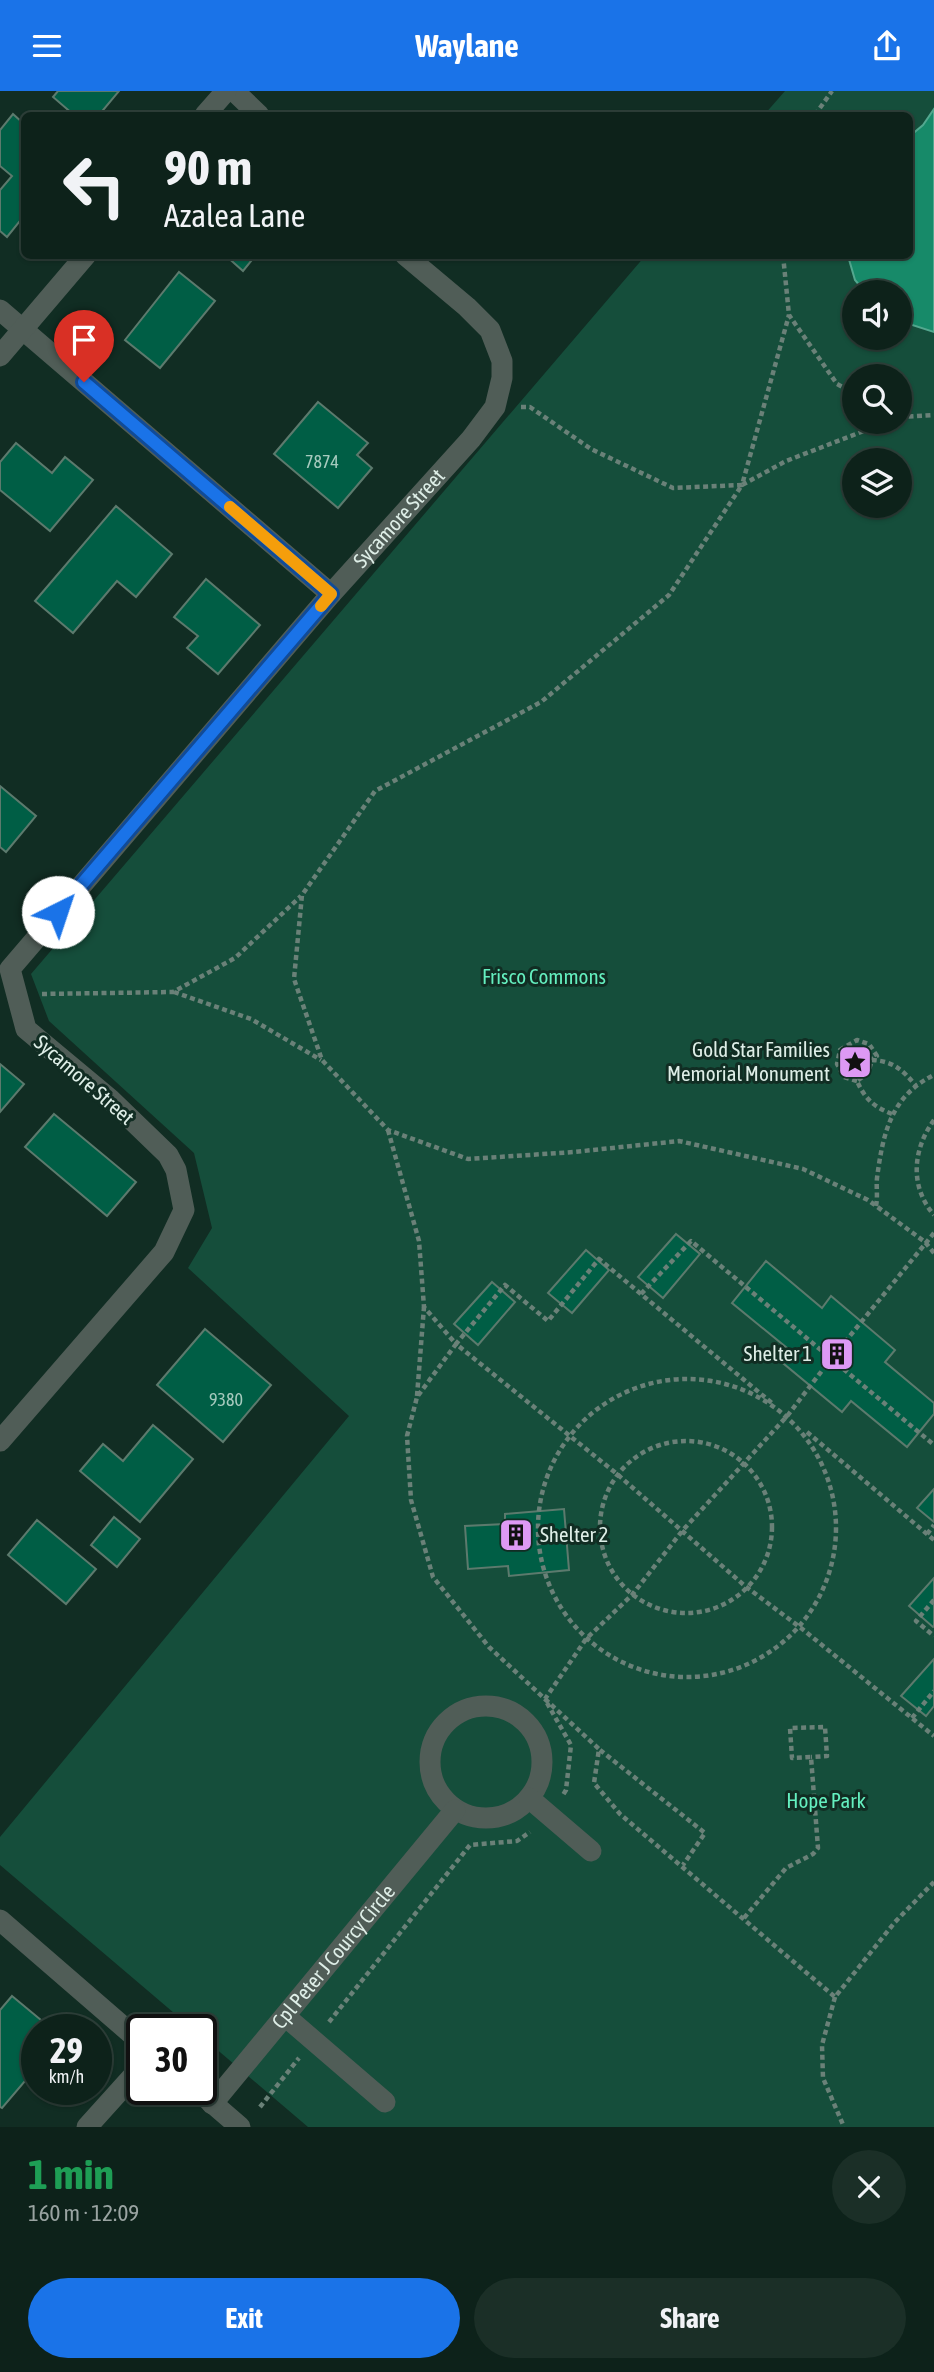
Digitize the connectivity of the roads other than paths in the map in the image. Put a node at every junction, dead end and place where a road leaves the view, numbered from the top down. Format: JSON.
{"nodes":[{"id":1,"x":226,"y":91,"type":"edge"},
{"id":2,"x":234,"y":91,"type":"edge"},
{"id":3,"x":208,"y":112,"type":"edge"},
{"id":4,"x":256,"y":112,"type":"edge"},
{"id":5,"x":83,"y":259,"type":"edge"},
{"id":6,"x":410,"y":259,"type":"edge"},
{"id":7,"x":0,"y":310,"type":"edge"},
{"id":8,"x":23,"y":330,"type":"junction"},
{"id":9,"x":0,"y":356,"type":"edge"},
{"id":10,"x":331,"y":594,"type":"junction"},
{"id":11,"x":8,"y":970,"type":"edge"},
{"id":12,"x":0,"y":1441,"type":"edge"},
{"id":13,"x":528,"y":1798,"type":"junction"},
{"id":14,"x":456,"y":1810,"type":"junction"},
{"id":15,"x":591,"y":1851,"type":"dead end"},
{"id":16,"x":0,"y":1920,"type":"edge"},
{"id":17,"x":285,"y":2016,"type":"junction"},
{"id":18,"x":126,"y":2029,"type":"edge"},
{"id":19,"x":126,"y":2084,"type":"edge"},
{"id":20,"x":217,"y":2098,"type":"edge"},
{"id":21,"x":385,"y":2102,"type":"dead end"},
{"id":22,"x":213,"y":2105,"type":"edge"},
{"id":23,"x":87,"y":2127,"type":"edge"},
{"id":24,"x":240,"y":2127,"type":"edge"}],
"edges":[{"from":1,"to":3,"type":"street"},
{"from":2,"to":4,"type":"street"},
{"from":5,"to":8,"type":"street"},
{"from":6,"to":10,"type":"street","name":"Sycamore Street"},
{"from":7,"to":8,"type":"street"},
{"from":8,"to":9,"type":"street"},
{"from":8,"to":10,"type":"street"},
{"from":10,"to":11,"type":"street","name":"Sycamore Street"},
{"from":11,"to":12,"type":"street","name":"Sycamore Street"},
{"from":13,"to":14,"type":"street"},
{"from":13,"to":14,"type":"street"},
{"from":13,"to":15,"type":"street"},
{"from":14,"to":17,"type":"street","name":"Cpl Peter J Courcy Circle"},
{"from":16,"to":18,"type":"street"},
{"from":17,"to":20,"type":"street","name":"Cpl Peter J Courcy Circle"},
{"from":17,"to":21,"type":"street"},
{"from":19,"to":23,"type":"street"},
{"from":22,"to":24,"type":"street"}]}
